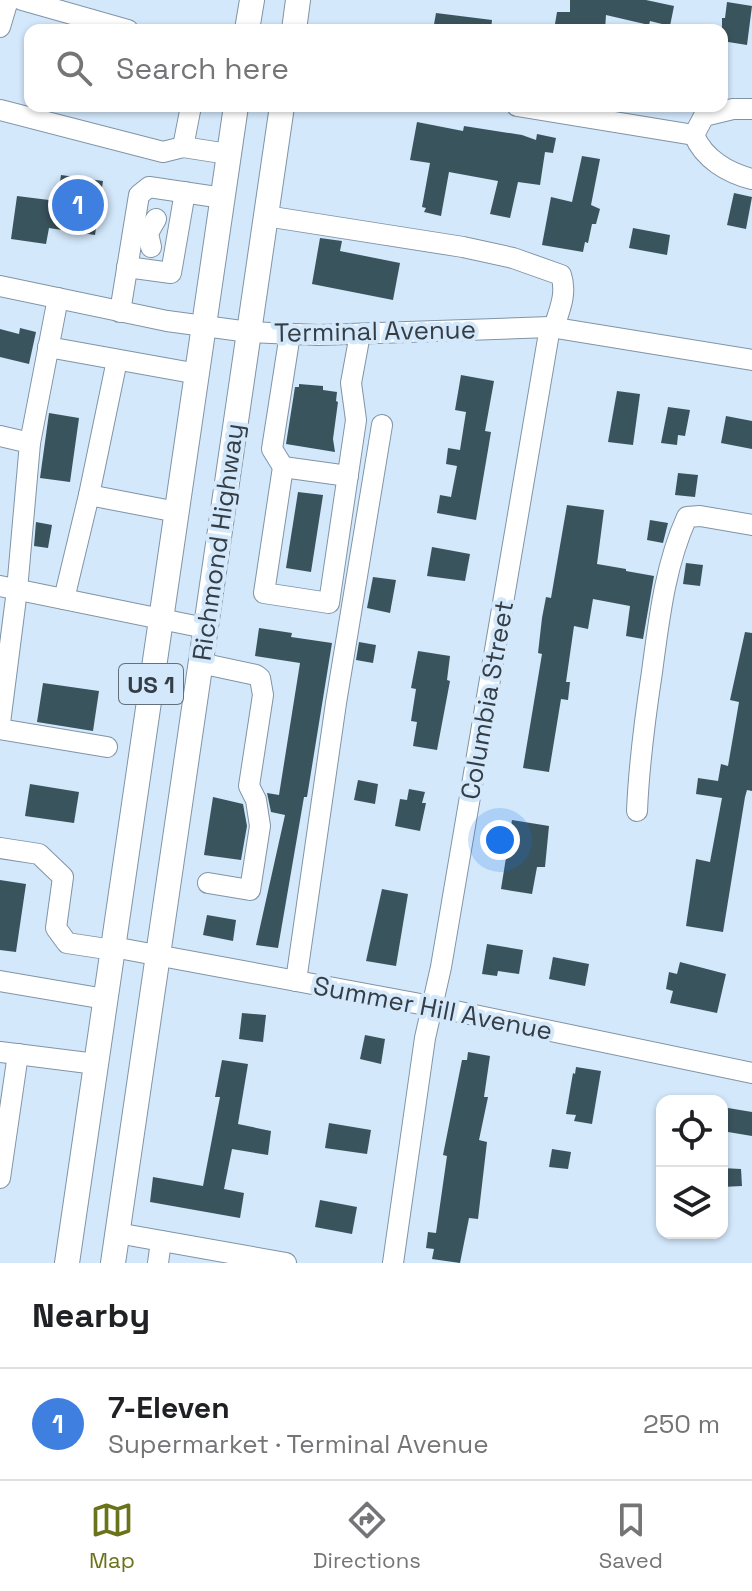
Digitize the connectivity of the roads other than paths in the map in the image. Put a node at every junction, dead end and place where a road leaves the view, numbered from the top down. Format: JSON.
{"nodes":[{"id":1,"x":8,"y":0,"type":"edge"},
{"id":2,"x":22,"y":0,"type":"edge"},
{"id":3,"x":252,"y":0,"type":"edge"},
{"id":4,"x":298,"y":0,"type":"edge"},
{"id":5,"x":107,"y":24,"type":"edge"},
{"id":6,"x":248,"y":24,"type":"edge"},
{"id":7,"x":295,"y":24,"type":"edge"},
{"id":8,"x":0,"y":27,"type":"edge"},
{"id":9,"x":752,"y":109,"type":"edge"},
{"id":10,"x":0,"y":110,"type":"edge"},
{"id":11,"x":728,"y":110,"type":"edge"},
{"id":12,"x":190,"y":112,"type":"edge"},
{"id":13,"x":235,"y":112,"type":"edge"},
{"id":14,"x":281,"y":112,"type":"edge"},
{"id":15,"x":554,"y":112,"type":"edge"},
{"id":16,"x":721,"y":112,"type":"edge"},
{"id":17,"x":694,"y":135,"type":"junction"},
{"id":18,"x":183,"y":147,"type":"junction"},
{"id":19,"x":228,"y":154,"type":"junction"},
{"id":20,"x":752,"y":179,"type":"edge"},
{"id":21,"x":185,"y":192,"type":"junction"},
{"id":22,"x":223,"y":198,"type":"junction"},
{"id":23,"x":266,"y":216,"type":"junction"},
{"id":24,"x":159,"y":235,"type":"junction"},
{"id":25,"x":127,"y":267,"type":"junction"},
{"id":26,"x":0,"y":286,"type":"edge"},
{"id":27,"x":58,"y":298,"type":"junction"},
{"id":28,"x":120,"y":312,"type":"junction"},
{"id":29,"x":204,"y":327,"type":"junction"},
{"id":30,"x":552,"y":327,"type":"junction"},
{"id":31,"x":249,"y":332,"type":"junction"},
{"id":32,"x":290,"y":334,"type":"junction"},
{"id":33,"x":360,"y":334,"type":"junction"},
{"id":34,"x":48,"y":347,"type":"junction"},
{"id":35,"x":117,"y":360,"type":"junction"},
{"id":36,"x":752,"y":360,"type":"edge"},
{"id":37,"x":198,"y":374,"type":"junction"},
{"id":38,"x":382,"y":425,"type":"dead end"},
{"id":39,"x":0,"y":436,"type":"edge"},
{"id":40,"x":30,"y":443,"type":"junction"},
{"id":41,"x":283,"y":467,"type":"junction"},
{"id":42,"x":348,"y":476,"type":"junction"},
{"id":43,"x":89,"y":495,"type":"junction"},
{"id":44,"x":177,"y":512,"type":"junction"},
{"id":45,"x":752,"y":525,"type":"edge"},
{"id":46,"x":8,"y":588,"type":"edge"},
{"id":47,"x":64,"y":599,"type":"junction"},
{"id":48,"x":161,"y":619,"type":"junction"},
{"id":49,"x":205,"y":628,"type":"junction"},
{"id":50,"x":200,"y":663,"type":"junction"},
{"id":51,"x":0,"y":723,"type":"edge"},
{"id":52,"x":0,"y":729,"type":"edge"},
{"id":53,"x":107,"y":747,"type":"dead end"},
{"id":54,"x":637,"y":811,"type":"dead end"},
{"id":55,"x":0,"y":848,"type":"edge"},
{"id":56,"x":208,"y":883,"type":"dead end"},
{"id":57,"x":113,"y":948,"type":"junction"},
{"id":58,"x":159,"y":956,"type":"junction"},
{"id":59,"x":0,"y":981,"type":"edge"},
{"id":60,"x":296,"y":981,"type":"junction"},
{"id":61,"x":105,"y":999,"type":"junction"},
{"id":62,"x":431,"y":1006,"type":"junction"},
{"id":63,"x":9,"y":1053,"type":"edge"},
{"id":64,"x":96,"y":1064,"type":"junction"},
{"id":65,"x":752,"y":1073,"type":"edge"},
{"id":66,"x":0,"y":1178,"type":"edge"},
{"id":67,"x":117,"y":1233,"type":"junction"},
{"id":68,"x":161,"y":1241,"type":"junction"},
{"id":69,"x":67,"y":1263,"type":"edge"},
{"id":70,"x":113,"y":1263,"type":"edge"},
{"id":71,"x":158,"y":1263,"type":"edge"},
{"id":72,"x":286,"y":1263,"type":"edge"},
{"id":73,"x":393,"y":1263,"type":"edge"}],
"edges":[{"from":1,"to":8,"type":"street"},
{"from":2,"to":5,"type":"street"},
{"from":3,"to":6,"type":"main road"},
{"from":4,"to":7,"type":"main road"},
{"from":9,"to":11,"type":"street"},
{"from":10,"to":18,"type":"street"},
{"from":12,"to":18,"type":"street"},
{"from":13,"to":19,"type":"main road","name":"Richmond Highway","number":"US 1"},
{"from":14,"to":23,"type":"main road","name":"Richmond Highway","number":"US 1"},
{"from":15,"to":17,"type":"street"},
{"from":16,"to":17,"type":"street"},
{"from":17,"to":20,"type":"street"},
{"from":18,"to":19,"type":"street"},
{"from":19,"to":22,"type":"main road","name":"Richmond Highway","number":"US 1"},
{"from":21,"to":22,"type":"street"},
{"from":21,"to":24,"type":"street"},
{"from":21,"to":24,"type":"street"},
{"from":22,"to":29,"type":"main road","name":"Richmond Highway","number":"US 1"},
{"from":23,"to":30,"type":"street","name":"Columbia Street"},
{"from":23,"to":31,"type":"main road","name":"Richmond Highway","number":"US 1"},
{"from":24,"to":25,"type":"street"},
{"from":24,"to":25,"type":"street"},
{"from":25,"to":28,"type":"street"},
{"from":26,"to":27,"type":"street","name":"Terminal Avenue"},
{"from":27,"to":28,"type":"street","name":"Terminal Avenue"},
{"from":27,"to":34,"type":"street"},
{"from":28,"to":29,"type":"street","name":"Terminal Avenue"},
{"from":29,"to":31,"type":"street","name":"Terminal Avenue"},
{"from":29,"to":37,"type":"main road","name":"Richmond Highway","number":"US 1"},
{"from":30,"to":33,"type":"street","name":"Terminal Avenue"},
{"from":30,"to":36,"type":"street","name":"Terminal Avenue"},
{"from":30,"to":62,"type":"street","name":"Columbia Street"},
{"from":31,"to":32,"type":"street","name":"Terminal Avenue"},
{"from":31,"to":49,"type":"main road","name":"Richmond Highway","number":"US 1"},
{"from":32,"to":33,"type":"street","name":"Terminal Avenue"},
{"from":32,"to":41,"type":"street"},
{"from":33,"to":42,"type":"street"},
{"from":34,"to":35,"type":"street"},
{"from":34,"to":40,"type":"street"},
{"from":35,"to":37,"type":"street"},
{"from":35,"to":43,"type":"street"},
{"from":37,"to":44,"type":"main road","name":"Richmond Highway","number":"US 1"},
{"from":38,"to":60,"type":"street"},
{"from":39,"to":40,"type":"street"},
{"from":40,"to":46,"type":"street"},
{"from":41,"to":42,"type":"street"},
{"from":41,"to":42,"type":"street"},
{"from":43,"to":44,"type":"street"},
{"from":43,"to":47,"type":"street"},
{"from":44,"to":48,"type":"main road","name":"Richmond Highway","number":"US 1"},
{"from":45,"to":54,"type":"street"},
{"from":46,"to":47,"type":"street"},
{"from":46,"to":51,"type":"street"},
{"from":47,"to":48,"type":"street"},
{"from":48,"to":49,"type":"street"},
{"from":48,"to":57,"type":"main road","name":"Richmond Highway","number":"US 1"},
{"from":49,"to":50,"type":"main road","name":"Richmond Highway","number":"US 1"},
{"from":50,"to":56,"type":"street"},
{"from":50,"to":58,"type":"main road","name":"Richmond Highway","number":"US 1"},
{"from":52,"to":53,"type":"street"},
{"from":55,"to":57,"type":"street","name":"Summer Hill Avenue"},
{"from":57,"to":58,"type":"street","name":"Summer Hill Avenue"},
{"from":57,"to":61,"type":"main road","name":"Richmond Highway","number":"US 1"},
{"from":58,"to":60,"type":"street","name":"Summer Hill Avenue"},
{"from":58,"to":67,"type":"main road","name":"Richmond Highway","number":"US 1"},
{"from":59,"to":61,"type":"street"},
{"from":60,"to":62,"type":"street","name":"Summer Hill Avenue"},
{"from":61,"to":64,"type":"main road","name":"Richmond Highway","number":"US 1"},
{"from":62,"to":65,"type":"street","name":"Summer Hill Avenue"},
{"from":62,"to":73,"type":"street","name":"Columbia Street"},
{"from":63,"to":64,"type":"street"},
{"from":63,"to":66,"type":"street"},
{"from":64,"to":69,"type":"main road","name":"Richmond Highway","number":"US 1"},
{"from":67,"to":68,"type":"street"},
{"from":67,"to":70,"type":"main road","name":"Richmond Highway","number":"US 1"},
{"from":68,"to":71,"type":"street"},
{"from":68,"to":72,"type":"street"}]}
